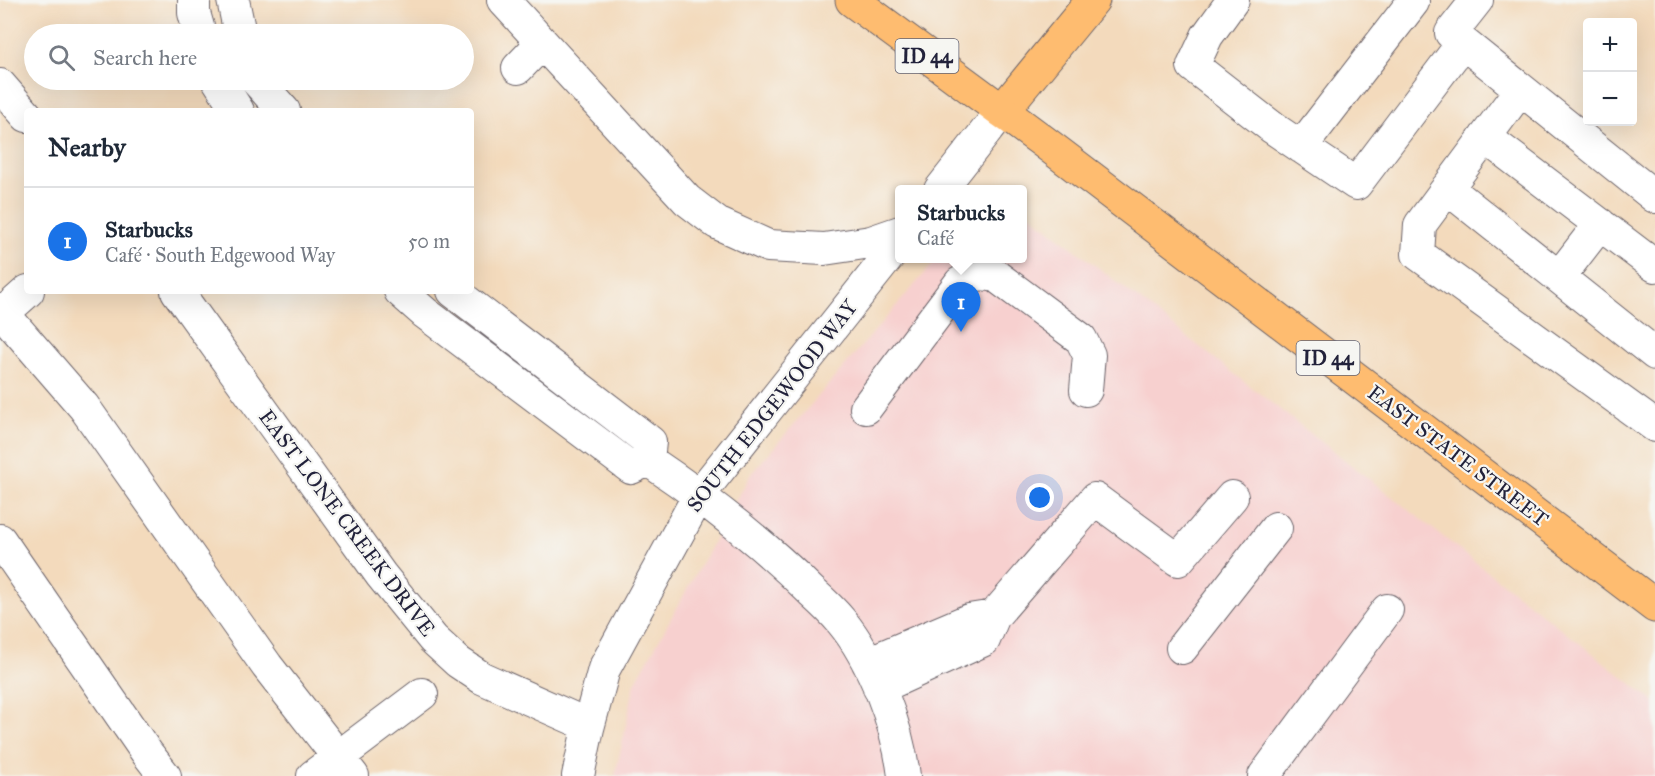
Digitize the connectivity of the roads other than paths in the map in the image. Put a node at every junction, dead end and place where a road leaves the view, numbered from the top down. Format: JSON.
{"nodes":[{"id":1,"x":194,"y":0,"type":"edge"},
{"id":2,"x":233,"y":0,"type":"edge"},
{"id":3,"x":502,"y":0,"type":"edge"},
{"id":4,"x":852,"y":0,"type":"edge"},
{"id":5,"x":1093,"y":0,"type":"edge"},
{"id":6,"x":1233,"y":0,"type":"edge"},
{"id":7,"x":1477,"y":0,"type":"edge"},
{"id":8,"x":1411,"y":1,"type":"edge"},
{"id":9,"x":197,"y":24,"type":"edge"},
{"id":10,"x":238,"y":24,"type":"edge"},
{"id":11,"x":1456,"y":39,"type":"junction"},
{"id":12,"x":542,"y":43,"type":"junction"},
{"id":13,"x":518,"y":68,"type":"dead end"},
{"id":14,"x":0,"y":85,"type":"edge"},
{"id":15,"x":224,"y":90,"type":"edge"},
{"id":16,"x":265,"y":90,"type":"edge"},
{"id":17,"x":1520,"y":90,"type":"junction"},
{"id":18,"x":236,"y":108,"type":"edge"},
{"id":19,"x":281,"y":108,"type":"edge"},
{"id":20,"x":1002,"y":111,"type":"junction"},
{"id":21,"x":24,"y":113,"type":"edge"},
{"id":22,"x":1485,"y":137,"type":"junction"},
{"id":23,"x":1301,"y":147,"type":"junction"},
{"id":24,"x":943,"y":185,"type":"edge"},
{"id":25,"x":1447,"y":188,"type":"junction"},
{"id":26,"x":1655,"y":197,"type":"edge"},
{"id":27,"x":1600,"y":224,"type":"junction"},
{"id":28,"x":895,"y":234,"type":"edge"},
{"id":29,"x":895,"y":248,"type":"edge"},
{"id":30,"x":1655,"y":266,"type":"edge"},
{"id":31,"x":1559,"y":277,"type":"junction"},
{"id":32,"x":24,"y":294,"type":"edge"},
{"id":33,"x":179,"y":294,"type":"edge"},
{"id":34,"x":403,"y":294,"type":"edge"},
{"id":35,"x":457,"y":294,"type":"edge"},
{"id":36,"x":1,"y":313,"type":"edge"},
{"id":37,"x":1655,"y":354,"type":"edge"},
{"id":38,"x":1086,"y":390,"type":"dead end"},
{"id":39,"x":866,"y":408,"type":"dead end"},
{"id":40,"x":1655,"y":426,"type":"edge"},
{"id":41,"x":648,"y":460,"type":"junction"},
{"id":42,"x":699,"y":495,"type":"junction"},
{"id":43,"x":1232,"y":497,"type":"dead end"},
{"id":44,"x":1276,"y":528,"type":"dead end"},
{"id":45,"x":0,"y":540,"type":"edge"},
{"id":46,"x":1655,"y":606,"type":"edge"},
{"id":47,"x":1388,"y":610,"type":"dead end"},
{"id":48,"x":1182,"y":648,"type":"dead end"},
{"id":49,"x":873,"y":675,"type":"junction"},
{"id":50,"x":422,"y":694,"type":"dead end"},
{"id":51,"x":588,"y":724,"type":"junction"},
{"id":52,"x":345,"y":767,"type":"edge"},
{"id":53,"x":165,"y":776,"type":"edge"},
{"id":54,"x":313,"y":776,"type":"edge"},
{"id":55,"x":578,"y":776,"type":"edge"},
{"id":56,"x":904,"y":776,"type":"edge"},
{"id":57,"x":1264,"y":776,"type":"edge"}],
"edges":[{"from":1,"to":9,"type":"street"},
{"from":2,"to":10,"type":"street"},
{"from":3,"to":12,"type":"street"},
{"from":4,"to":20,"type":"main road","number":"ID 44"},
{"from":5,"to":20,"type":"main road"},
{"from":6,"to":23,"type":"street"},
{"from":7,"to":11,"type":"street"},
{"from":8,"to":11,"type":"street"},
{"from":8,"to":23,"type":"street"},
{"from":11,"to":17,"type":"street"},
{"from":11,"to":23,"type":"street"},
{"from":12,"to":13,"type":"street"},
{"from":12,"to":28,"type":"street"},
{"from":14,"to":21,"type":"street"},
{"from":15,"to":18,"type":"street"},
{"from":16,"to":19,"type":"street"},
{"from":17,"to":22,"type":"street"},
{"from":17,"to":26,"type":"street"},
{"from":20,"to":24,"type":"street"},
{"from":20,"to":46,"type":"main road","name":"EAST STATE STREET","number":"ID 44"},
{"from":22,"to":25,"type":"street"},
{"from":22,"to":27,"type":"street"},
{"from":25,"to":31,"type":"street"},
{"from":25,"to":40,"type":"street"},
{"from":27,"to":30,"type":"street"},
{"from":27,"to":31,"type":"street"},
{"from":29,"to":42,"type":"street","name":"SOUTH EDGEWOOD WAY"},
{"from":31,"to":37,"type":"street"},
{"from":32,"to":36,"type":"street"},
{"from":33,"to":51,"type":"street","name":"EAST LONE CREEK DRIVE"},
{"from":34,"to":41,"type":"street"},
{"from":35,"to":41,"type":"street"},
{"from":36,"to":52,"type":"street"},
{"from":38,"to":39,"type":"street"},
{"from":41,"to":42,"type":"street"},
{"from":42,"to":49,"type":"street"},
{"from":42,"to":51,"type":"street","name":"SOUTH EDGEWOOD WAY"},
{"from":43,"to":49,"type":"street"},
{"from":44,"to":48,"type":"street"},
{"from":45,"to":53,"type":"street"},
{"from":47,"to":57,"type":"street"},
{"from":49,"to":56,"type":"street"},
{"from":50,"to":52,"type":"street"},
{"from":51,"to":55,"type":"street","name":"SOUTH EDGEWOOD WAY"},
{"from":52,"to":54,"type":"street"}]}
